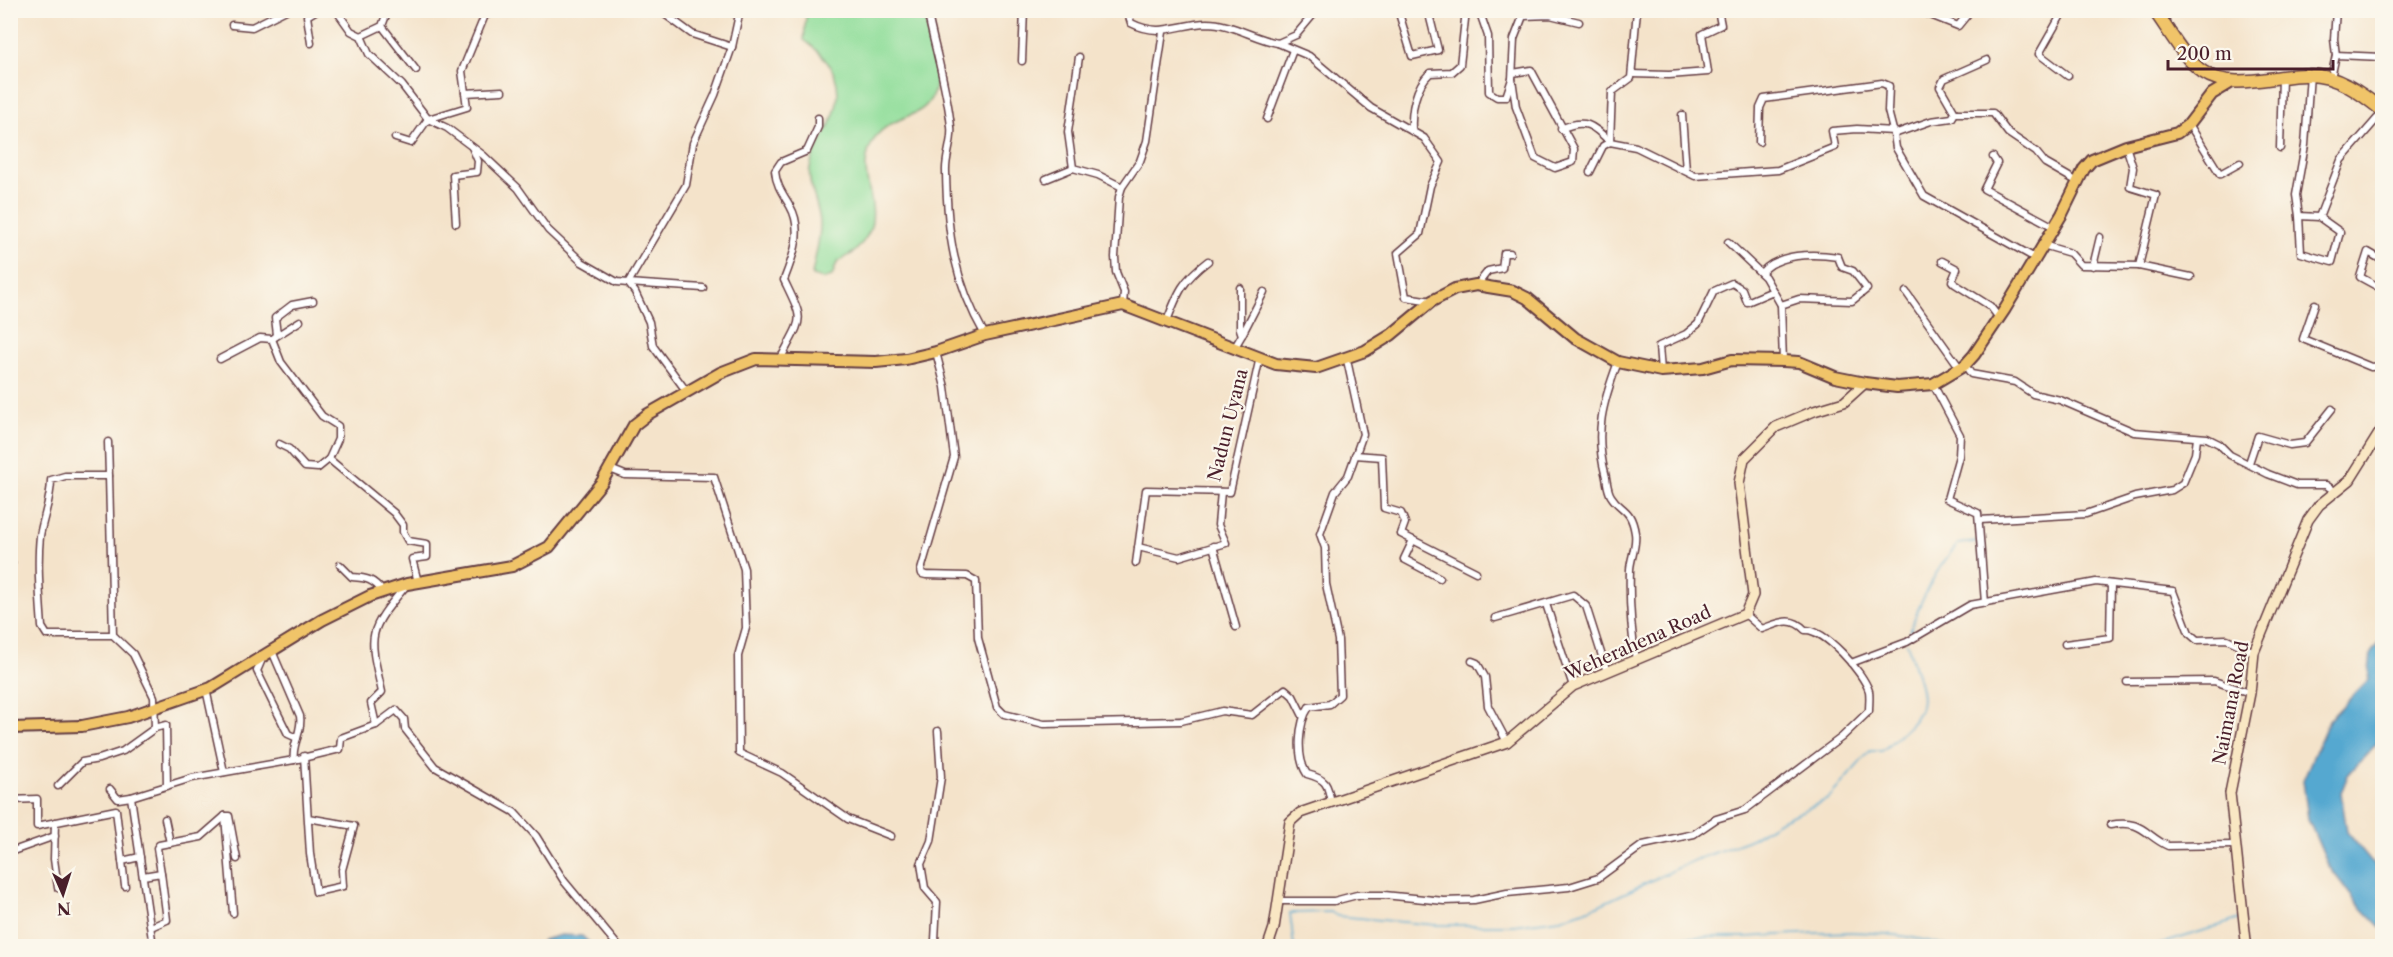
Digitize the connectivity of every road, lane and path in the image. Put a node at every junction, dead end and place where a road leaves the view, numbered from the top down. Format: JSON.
{"nodes":[{"id":1,"x":286,"y":10,"type":"edge"},
{"id":2,"x":317,"y":10,"type":"edge"},
{"id":3,"x":336,"y":10,"type":"edge"},
{"id":4,"x":388,"y":10,"type":"edge"},
{"id":5,"x":541,"y":10,"type":"edge"},
{"id":6,"x":719,"y":10,"type":"edge"},
{"id":7,"x":927,"y":10,"type":"edge"},
{"id":8,"x":1024,"y":10,"type":"edge"},
{"id":9,"x":1127,"y":10,"type":"edge"},
{"id":10,"x":1317,"y":10,"type":"edge"},
{"id":11,"x":1398,"y":10,"type":"edge"},
{"id":12,"x":1428,"y":10,"type":"edge"},
{"id":13,"x":1467,"y":10,"type":"edge"},
{"id":14,"x":1479,"y":10,"type":"edge"},
{"id":15,"x":1637,"y":10,"type":"edge"},
{"id":16,"x":1718,"y":10,"type":"edge"},
{"id":17,"x":1927,"y":10,"type":"edge"},
{"id":18,"x":2064,"y":10,"type":"edge"},
{"id":19,"x":2154,"y":10,"type":"edge"},
{"id":20,"x":2336,"y":10,"type":"edge"},
{"id":21,"x":740,"y":12,"type":"edge"},
{"id":22,"x":486,"y":13,"type":"edge"},
{"id":23,"x":666,"y":15,"type":"dead end"},
{"id":24,"x":1967,"y":15,"type":"dead end"},
{"id":25,"x":1579,"y":22,"type":"dead end"},
{"id":26,"x":232,"y":25,"type":"dead end"},
{"id":27,"x":382,"y":26,"type":"junction"},
{"id":28,"x":1163,"y":32,"type":"junction"},
{"id":29,"x":361,"y":36,"type":"junction"},
{"id":30,"x":1278,"y":43,"type":"junction"},
{"id":31,"x":311,"y":44,"type":"dead end"},
{"id":32,"x":732,"y":47,"type":"junction"},
{"id":33,"x":1293,"y":50,"type":"junction"},
{"id":34,"x":2336,"y":55,"type":"junction"},
{"id":35,"x":1079,"y":57,"type":"dead end"},
{"id":36,"x":2382,"y":57,"type":"edge"},
{"id":37,"x":1987,"y":60,"type":"dead end"},
{"id":38,"x":1022,"y":61,"type":"dead end"},
{"id":39,"x":416,"y":70,"type":"dead end"},
{"id":40,"x":1632,"y":74,"type":"junction"},
{"id":41,"x":2310,"y":74,"type":"junction"},
{"id":42,"x":1513,"y":76,"type":"junction"},
{"id":43,"x":2068,"y":76,"type":"dead end"},
{"id":44,"x":2282,"y":76,"type":"junction"},
{"id":45,"x":2331,"y":79,"type":"junction"},
{"id":46,"x":2232,"y":81,"type":"junction"},
{"id":47,"x":502,"y":90,"type":"dead end"},
{"id":48,"x":465,"y":93,"type":"junction"},
{"id":49,"x":2382,"y":112,"type":"edge"},
{"id":50,"x":1954,"y":114,"type":"junction"},
{"id":51,"x":1682,"y":115,"type":"dead end"},
{"id":52,"x":818,"y":118,"type":"dead end"},
{"id":53,"x":428,"y":119,"type":"junction"},
{"id":54,"x":1267,"y":119,"type":"dead end"},
{"id":55,"x":2189,"y":124,"type":"junction"},
{"id":56,"x":1561,"y":129,"type":"junction"},
{"id":57,"x":1412,"y":131,"type":"junction"},
{"id":58,"x":1894,"y":133,"type":"junction"},
{"id":59,"x":395,"y":138,"type":"dead end"},
{"id":60,"x":1610,"y":142,"type":"junction"},
{"id":61,"x":1759,"y":142,"type":"dead end"},
{"id":62,"x":471,"y":146,"type":"junction"},
{"id":63,"x":2126,"y":146,"type":"junction"},
{"id":64,"x":2280,"y":148,"type":"dead end"},
{"id":65,"x":1994,"y":157,"type":"dead end"},
{"id":66,"x":2240,"y":163,"type":"dead end"},
{"id":67,"x":1073,"y":168,"type":"junction"},
{"id":68,"x":1686,"y":171,"type":"junction"},
{"id":69,"x":1590,"y":172,"type":"dead end"},
{"id":70,"x":1046,"y":178,"type":"dead end"},
{"id":71,"x":2078,"y":182,"type":"junction"},
{"id":72,"x":1122,"y":187,"type":"junction"},
{"id":73,"x":2299,"y":216,"type":"junction"},
{"id":74,"x":2319,"y":217,"type":"junction"},
{"id":75,"x":456,"y":223,"type":"dead end"},
{"id":76,"x":2054,"y":227,"type":"junction"},
{"id":77,"x":2100,"y":237,"type":"dead end"},
{"id":78,"x":1728,"y":242,"type":"dead end"},
{"id":79,"x":2042,"y":245,"type":"junction"},
{"id":80,"x":1510,"y":254,"type":"dead end"},
{"id":81,"x":2035,"y":258,"type":"junction"},
{"id":82,"x":2382,"y":260,"type":"edge"},
{"id":83,"x":1208,"y":261,"type":"dead end"},
{"id":84,"x":1942,"y":261,"type":"dead end"},
{"id":85,"x":2093,"y":266,"type":"junction"},
{"id":86,"x":2139,"y":266,"type":"junction"},
{"id":87,"x":1761,"y":273,"type":"junction"},
{"id":88,"x":2191,"y":277,"type":"dead end"},
{"id":89,"x":628,"y":283,"type":"junction"},
{"id":90,"x":1476,"y":285,"type":"junction"},
{"id":91,"x":704,"y":288,"type":"dead end"},
{"id":92,"x":1240,"y":288,"type":"dead end"},
{"id":93,"x":2382,"y":289,"type":"edge"},
{"id":94,"x":1773,"y":291,"type":"junction"},
{"id":95,"x":1264,"y":292,"type":"dead end"},
{"id":96,"x":1906,"y":292,"type":"dead end"},
{"id":97,"x":313,"y":301,"type":"dead end"},
{"id":98,"x":1432,"y":301,"type":"junction"},
{"id":99,"x":2315,"y":304,"type":"dead end"},
{"id":100,"x":1123,"y":305,"type":"junction"},
{"id":101,"x":1781,"y":305,"type":"junction"},
{"id":102,"x":1999,"y":318,"type":"junction"},
{"id":103,"x":300,"y":321,"type":"dead end"},
{"id":104,"x":1167,"y":321,"type":"junction"},
{"id":105,"x":985,"y":335,"type":"junction"},
{"id":106,"x":1242,"y":335,"type":"junction"},
{"id":107,"x":274,"y":337,"type":"junction"},
{"id":108,"x":1235,"y":347,"type":"junction"},
{"id":109,"x":936,"y":352,"type":"junction"},
{"id":110,"x":1260,"y":357,"type":"junction"},
{"id":111,"x":781,"y":358,"type":"junction"},
{"id":112,"x":220,"y":359,"type":"dead end"},
{"id":113,"x":1347,"y":360,"type":"junction"},
{"id":114,"x":1783,"y":361,"type":"junction"},
{"id":115,"x":1617,"y":362,"type":"junction"},
{"id":116,"x":2382,"y":366,"type":"edge"},
{"id":117,"x":1963,"y":367,"type":"junction"},
{"id":118,"x":1661,"y":371,"type":"junction"},
{"id":119,"x":1865,"y":383,"type":"junction"},
{"id":120,"x":1933,"y":384,"type":"junction"},
{"id":121,"x":687,"y":392,"type":"junction"},
{"id":122,"x":2332,"y":409,"type":"dead end"},
{"id":123,"x":2382,"y":429,"type":"edge"},
{"id":124,"x":2198,"y":438,"type":"junction"},
{"id":125,"x":108,"y":442,"type":"dead end"},
{"id":126,"x":279,"y":444,"type":"dead end"},
{"id":127,"x":1355,"y":455,"type":"junction"},
{"id":128,"x":329,"y":459,"type":"junction"},
{"id":129,"x":2249,"y":463,"type":"junction"},
{"id":130,"x":610,"y":469,"type":"junction"},
{"id":131,"x":109,"y":476,"type":"junction"},
{"id":132,"x":1221,"y":492,"type":"junction"},
{"id":133,"x":2336,"y":492,"type":"junction"},
{"id":134,"x":1980,"y":520,"type":"junction"},
{"id":135,"x":1413,"y":540,"type":"junction"},
{"id":136,"x":1214,"y":546,"type":"junction"},
{"id":137,"x":1138,"y":547,"type":"junction"},
{"id":138,"x":1136,"y":563,"type":"dead end"},
{"id":139,"x":340,"y":565,"type":"dead end"},
{"id":140,"x":1476,"y":572,"type":"dead end"},
{"id":141,"x":1440,"y":578,"type":"dead end"},
{"id":142,"x":413,"y":583,"type":"junction"},
{"id":143,"x":2111,"y":584,"type":"junction"},
{"id":144,"x":383,"y":592,"type":"junction"},
{"id":145,"x":1985,"y":603,"type":"junction"},
{"id":146,"x":1546,"y":604,"type":"junction"},
{"id":147,"x":1745,"y":614,"type":"junction"},
{"id":148,"x":1495,"y":618,"type":"dead end"},
{"id":149,"x":1236,"y":627,"type":"dead end"},
{"id":150,"x":113,"y":636,"type":"junction"},
{"id":151,"x":2065,"y":644,"type":"dead end"},
{"id":152,"x":2254,"y":652,"type":"junction"},
{"id":153,"x":268,"y":654,"type":"junction"},
{"id":154,"x":1636,"y":660,"type":"junction"},
{"id":155,"x":1472,"y":661,"type":"dead end"},
{"id":156,"x":1851,"y":663,"type":"junction"},
{"id":157,"x":1607,"y":672,"type":"junction"},
{"id":158,"x":2127,"y":682,"type":"dead end"},
{"id":159,"x":1573,"y":686,"type":"junction"},
{"id":160,"x":206,"y":689,"type":"junction"},
{"id":161,"x":2250,"y":693,"type":"junction"},
{"id":162,"x":155,"y":708,"type":"junction"},
{"id":163,"x":1303,"y":716,"type":"junction"},
{"id":164,"x":376,"y":725,"type":"junction"},
{"id":165,"x":10,"y":728,"type":"edge"},
{"id":166,"x":155,"y":728,"type":"junction"},
{"id":167,"x":938,"y":731,"type":"dead end"},
{"id":168,"x":297,"y":738,"type":"junction"},
{"id":169,"x":1507,"y":742,"type":"junction"},
{"id":170,"x":304,"y":756,"type":"junction"},
{"id":171,"x":294,"y":760,"type":"junction"},
{"id":172,"x":224,"y":772,"type":"junction"},
{"id":173,"x":58,"y":786,"type":"dead end"},
{"id":174,"x":167,"y":786,"type":"junction"},
{"id":175,"x":110,"y":789,"type":"dead end"},
{"id":176,"x":131,"y":797,"type":"junction"},
{"id":177,"x":10,"y":800,"type":"edge"},
{"id":178,"x":1331,"y":803,"type":"junction"},
{"id":179,"x":225,"y":816,"type":"junction"},
{"id":180,"x":308,"y":818,"type":"dead end"},
{"id":181,"x":165,"y":819,"type":"dead end"},
{"id":182,"x":55,"y":822,"type":"junction"},
{"id":183,"x":2110,"y":825,"type":"dead end"},
{"id":184,"x":55,"y":836,"type":"junction"},
{"id":185,"x":891,"y":836,"type":"dead end"},
{"id":186,"x":170,"y":843,"type":"junction"},
{"id":187,"x":2235,"y":845,"type":"junction"},
{"id":188,"x":10,"y":852,"type":"edge"},
{"id":189,"x":140,"y":857,"type":"junction"},
{"id":190,"x":237,"y":859,"type":"dead end"},
{"id":191,"x":122,"y":861,"type":"junction"},
{"id":192,"x":161,"y":873,"type":"junction"},
{"id":193,"x":143,"y":876,"type":"junction"},
{"id":194,"x":125,"y":886,"type":"dead end"},
{"id":195,"x":58,"y":888,"type":"dead end"},
{"id":196,"x":1278,"y":901,"type":"junction"},
{"id":197,"x":233,"y":913,"type":"dead end"},
{"id":198,"x":150,"y":927,"type":"junction"},
{"id":199,"x":153,"y":946,"type":"edge"},
{"id":200,"x":618,"y":946,"type":"edge"},
{"id":201,"x":938,"y":946,"type":"edge"},
{"id":202,"x":1268,"y":946,"type":"edge"},
{"id":203,"x":2244,"y":946,"type":"edge"}],
"edges":[{"from":1,"to":26,"type":"street"},
{"from":2,"to":31,"type":"street"},
{"from":3,"to":29,"type":"street"},
{"from":4,"to":27,"type":"street"},
{"from":5,"to":22,"type":"street"},
{"from":6,"to":21,"type":"street"},
{"from":7,"to":105,"type":"street"},
{"from":8,"to":38,"type":"street"},
{"from":9,"to":28,"type":"street"},
{"from":10,"to":30,"type":"street"},
{"from":11,"to":12,"type":"street"},
{"from":13,"to":57,"type":"street"},
{"from":14,"to":42,"type":"street"},
{"from":15,"to":40,"type":"street"},
{"from":16,"to":40,"type":"street"},
{"from":17,"to":24,"type":"street"},
{"from":18,"to":43,"type":"street"},
{"from":19,"to":46,"type":"highway"},
{"from":20,"to":34,"type":"street"},
{"from":21,"to":32,"type":"street"},
{"from":22,"to":48,"type":"street"},
{"from":23,"to":32,"type":"street"},
{"from":25,"to":42,"type":"street"},
{"from":27,"to":29,"type":"street"},
{"from":27,"to":39,"type":"street"},
{"from":28,"to":30,"type":"street"},
{"from":28,"to":72,"type":"street"},
{"from":29,"to":53,"type":"street"},
{"from":30,"to":33,"type":"street"},
{"from":32,"to":89,"type":"street"},
{"from":33,"to":54,"type":"street"},
{"from":33,"to":57,"type":"street"},
{"from":34,"to":36,"type":"street"},
{"from":34,"to":45,"type":"street"},
{"from":35,"to":67,"type":"street"},
{"from":37,"to":50,"type":"street"},
{"from":40,"to":60,"type":"street"},
{"from":41,"to":44,"type":"highway"},
{"from":41,"to":45,"type":"highway"},
{"from":41,"to":73,"type":"street"},
{"from":42,"to":56,"type":"street"},
{"from":42,"to":56,"type":"street"},
{"from":44,"to":46,"type":"highway"},
{"from":44,"to":64,"type":"street"},
{"from":45,"to":49,"type":"highway"},
{"from":46,"to":55,"type":"main road"},
{"from":47,"to":48,"type":"street"},
{"from":48,"to":53,"type":"street"},
{"from":49,"to":74,"type":"street"},
{"from":50,"to":58,"type":"street"},
{"from":50,"to":71,"type":"street"},
{"from":51,"to":68,"type":"street"},
{"from":52,"to":111,"type":"street"},
{"from":53,"to":59,"type":"street"},
{"from":53,"to":62,"type":"street"},
{"from":55,"to":63,"type":"main road"},
{"from":55,"to":66,"type":"street"},
{"from":56,"to":60,"type":"street"},
{"from":57,"to":98,"type":"street"},
{"from":58,"to":61,"type":"street"},
{"from":58,"to":68,"type":"street"},
{"from":58,"to":81,"type":"street"},
{"from":60,"to":68,"type":"street"},
{"from":60,"to":69,"type":"street"},
{"from":62,"to":75,"type":"street"},
{"from":62,"to":89,"type":"street"},
{"from":63,"to":71,"type":"main road"},
{"from":63,"to":86,"type":"street"},
{"from":65,"to":76,"type":"street"},
{"from":67,"to":70,"type":"street"},
{"from":67,"to":72,"type":"street"},
{"from":71,"to":76,"type":"main road"},
{"from":72,"to":100,"type":"street"},
{"from":73,"to":74,"type":"street"},
{"from":73,"to":74,"type":"street"},
{"from":76,"to":79,"type":"main road"},
{"from":77,"to":85,"type":"street"},
{"from":78,"to":87,"type":"street"},
{"from":79,"to":81,"type":"main road"},
{"from":79,"to":85,"type":"street"},
{"from":80,"to":90,"type":"street"},
{"from":81,"to":102,"type":"main road"},
{"from":82,"to":93,"type":"street"},
{"from":83,"to":104,"type":"street"},
{"from":84,"to":102,"type":"street"},
{"from":85,"to":86,"type":"street"},
{"from":86,"to":88,"type":"street"},
{"from":87,"to":94,"type":"street"},
{"from":87,"to":101,"type":"street"},
{"from":89,"to":91,"type":"street"},
{"from":89,"to":121,"type":"street"},
{"from":90,"to":98,"type":"main road"},
{"from":90,"to":115,"type":"main road"},
{"from":92,"to":106,"type":"street"},
{"from":94,"to":101,"type":"street"},
{"from":94,"to":118,"type":"street"},
{"from":95,"to":106,"type":"street"},
{"from":96,"to":117,"type":"street"},
{"from":97,"to":107,"type":"street"},
{"from":98,"to":113,"type":"main road"},
{"from":99,"to":116,"type":"street"},
{"from":100,"to":104,"type":"main road"},
{"from":100,"to":105,"type":"main road"},
{"from":101,"to":114,"type":"street"},
{"from":102,"to":117,"type":"main road"},
{"from":103,"to":107,"type":"street"},
{"from":104,"to":108,"type":"main road"},
{"from":105,"to":109,"type":"main road"},
{"from":106,"to":108,"type":"street"},
{"from":107,"to":112,"type":"street"},
{"from":107,"to":128,"type":"street"},
{"from":108,"to":110,"type":"main road"},
{"from":109,"to":111,"type":"main road"},
{"from":109,"to":163,"type":"street"},
{"from":110,"to":113,"type":"main road"},
{"from":110,"to":132,"type":"street","name":"Nadun Uyana"},
{"from":111,"to":121,"type":"main road"},
{"from":113,"to":127,"type":"street"},
{"from":114,"to":118,"type":"main road"},
{"from":114,"to":119,"type":"main road"},
{"from":115,"to":118,"type":"main road"},
{"from":115,"to":154,"type":"street"},
{"from":117,"to":120,"type":"main road"},
{"from":117,"to":124,"type":"street"},
{"from":119,"to":120,"type":"main road"},
{"from":119,"to":147,"type":"main road"},
{"from":120,"to":134,"type":"street"},
{"from":121,"to":130,"type":"main road"},
{"from":122,"to":129,"type":"street"},
{"from":123,"to":133,"type":"main road","name":"Naimana Road"},
{"from":124,"to":129,"type":"street"},
{"from":124,"to":134,"type":"street"},
{"from":125,"to":131,"type":"street"},
{"from":126,"to":128,"type":"street"},
{"from":127,"to":135,"type":"street"},
{"from":127,"to":163,"type":"street"},
{"from":128,"to":142,"type":"street"},
{"from":129,"to":133,"type":"street"},
{"from":130,"to":142,"type":"main road"},
{"from":130,"to":185,"type":"street"},
{"from":131,"to":150,"type":"street"},
{"from":131,"to":150,"type":"street"},
{"from":132,"to":136,"type":"street"},
{"from":132,"to":137,"type":"street","name":"Nadun Uyana"},
{"from":133,"to":152,"type":"main road","name":"Naimana Road"},
{"from":134,"to":145,"type":"street"},
{"from":135,"to":140,"type":"street"},
{"from":135,"to":141,"type":"street"},
{"from":136,"to":137,"type":"street"},
{"from":136,"to":149,"type":"street"},
{"from":137,"to":138,"type":"street"},
{"from":139,"to":144,"type":"street"},
{"from":142,"to":144,"type":"main road"},
{"from":142,"to":164,"type":"street"},
{"from":143,"to":145,"type":"street"},
{"from":143,"to":151,"type":"street"},
{"from":143,"to":152,"type":"street"},
{"from":144,"to":153,"type":"main road"},
{"from":145,"to":156,"type":"street"},
{"from":146,"to":148,"type":"street"},
{"from":146,"to":157,"type":"street"},
{"from":146,"to":159,"type":"street"},
{"from":147,"to":154,"type":"main road","name":"Weherahena Road"},
{"from":147,"to":156,"type":"street"},
{"from":150,"to":162,"type":"street"},
{"from":152,"to":161,"type":"main road","name":"Naimana Road"},
{"from":153,"to":160,"type":"main road"},
{"from":153,"to":168,"type":"street"},
{"from":153,"to":168,"type":"street"},
{"from":154,"to":157,"type":"main road","name":"Weherahena Road"},
{"from":155,"to":169,"type":"street"},
{"from":156,"to":196,"type":"street"},
{"from":157,"to":159,"type":"main road","name":"Weherahena Road"},
{"from":158,"to":161,"type":"street"},
{"from":159,"to":169,"type":"main road","name":"Weherahena Road"},
{"from":160,"to":162,"type":"main road"},
{"from":160,"to":172,"type":"street"},
{"from":161,"to":187,"type":"main road","name":"Naimana Road"},
{"from":162,"to":165,"type":"main road"},
{"from":162,"to":166,"type":"street"},
{"from":163,"to":178,"type":"street"},
{"from":164,"to":170,"type":"street"},
{"from":164,"to":200,"type":"street"},
{"from":166,"to":173,"type":"street"},
{"from":166,"to":174,"type":"street"},
{"from":167,"to":201,"type":"street"},
{"from":168,"to":171,"type":"street"},
{"from":169,"to":178,"type":"main road","name":"Weherahena Road"},
{"from":170,"to":171,"type":"street"},
{"from":170,"to":180,"type":"street"},
{"from":171,"to":172,"type":"street"},
{"from":172,"to":174,"type":"street"},
{"from":174,"to":176,"type":"street"},
{"from":175,"to":176,"type":"street"},
{"from":176,"to":189,"type":"street"},
{"from":177,"to":182,"type":"street"},
{"from":178,"to":196,"type":"main road","name":"Weherahena Road"},
{"from":179,"to":186,"type":"street"},
{"from":179,"to":190,"type":"street"},
{"from":179,"to":197,"type":"street"},
{"from":181,"to":186,"type":"street"},
{"from":182,"to":184,"type":"street"},
{"from":182,"to":191,"type":"street"},
{"from":183,"to":187,"type":"street"},
{"from":184,"to":188,"type":"street"},
{"from":184,"to":195,"type":"street"},
{"from":186,"to":192,"type":"street"},
{"from":187,"to":203,"type":"main road","name":"Naimana Road"},
{"from":189,"to":191,"type":"street"},
{"from":189,"to":193,"type":"street"},
{"from":191,"to":194,"type":"street"},
{"from":192,"to":193,"type":"street"},
{"from":192,"to":198,"type":"street"},
{"from":193,"to":198,"type":"street"},
{"from":196,"to":202,"type":"main road","name":"Weherahena Road"},
{"from":198,"to":199,"type":"street"}]}
